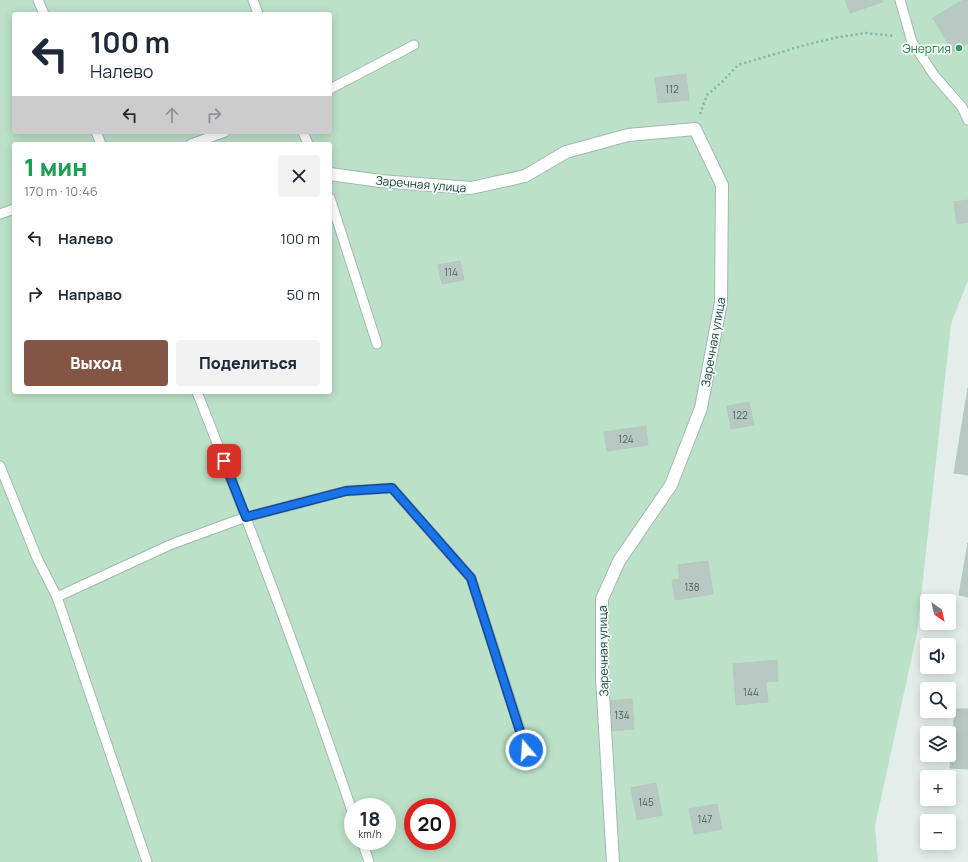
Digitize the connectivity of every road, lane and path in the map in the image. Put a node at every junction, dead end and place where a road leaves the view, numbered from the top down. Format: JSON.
{"nodes":[{"id":1,"x":38,"y":0,"type":"edge"},
{"id":2,"x":253,"y":0,"type":"edge"},
{"id":3,"x":900,"y":0,"type":"edge"},
{"id":4,"x":43,"y":12,"type":"edge"},
{"id":5,"x":257,"y":12,"type":"edge"},
{"id":6,"x":912,"y":42,"type":"junction"},
{"id":7,"x":414,"y":45,"type":"dead end"},
{"id":8,"x":332,"y":87,"type":"edge"},
{"id":9,"x":968,"y":120,"type":"edge"},
{"id":10,"x":695,"y":129,"type":"junction"},
{"id":11,"x":219,"y":134,"type":"edge"},
{"id":12,"x":197,"y":142,"type":"edge"},
{"id":13,"x":332,"y":174,"type":"edge"},
{"id":14,"x":332,"y":204,"type":"edge"},
{"id":15,"x":12,"y":210,"type":"edge"},
{"id":16,"x":0,"y":214,"type":"edge"},
{"id":17,"x":377,"y":344,"type":"dead end"},
{"id":18,"x":197,"y":394,"type":"edge"},
{"id":19,"x":0,"y":466,"type":"edge"},
{"id":20,"x":246,"y":517,"type":"junction"},
{"id":21,"x":57,"y":597,"type":"junction"},
{"id":22,"x":531,"y":764,"type":"dead end"},
{"id":23,"x":348,"y":798,"type":"edge"},
{"id":24,"x":365,"y":850,"type":"edge"},
{"id":25,"x":147,"y":862,"type":"edge"},
{"id":26,"x":369,"y":862,"type":"edge"},
{"id":27,"x":613,"y":862,"type":"edge"}],
"edges":[{"from":1,"to":4,"type":"lane"},
{"from":2,"to":5,"type":"lane"},
{"from":3,"to":6,"type":"lane"},
{"from":6,"to":9,"type":"lane"},
{"from":6,"to":10,"type":"path"},
{"from":7,"to":8,"type":"lane"},
{"from":10,"to":13,"type":"street","name":"Заречная улица"},
{"from":10,"to":27,"type":"street","name":"Заречная улица"},
{"from":11,"to":12,"type":"lane"},
{"from":14,"to":17,"type":"lane"},
{"from":15,"to":16,"type":"lane"},
{"from":18,"to":20,"type":"lane"},
{"from":19,"to":21,"type":"lane"},
{"from":20,"to":21,"type":"lane"},
{"from":20,"to":22,"type":"lane"},
{"from":20,"to":23,"type":"lane"},
{"from":21,"to":25,"type":"lane"},
{"from":24,"to":26,"type":"lane"}]}
